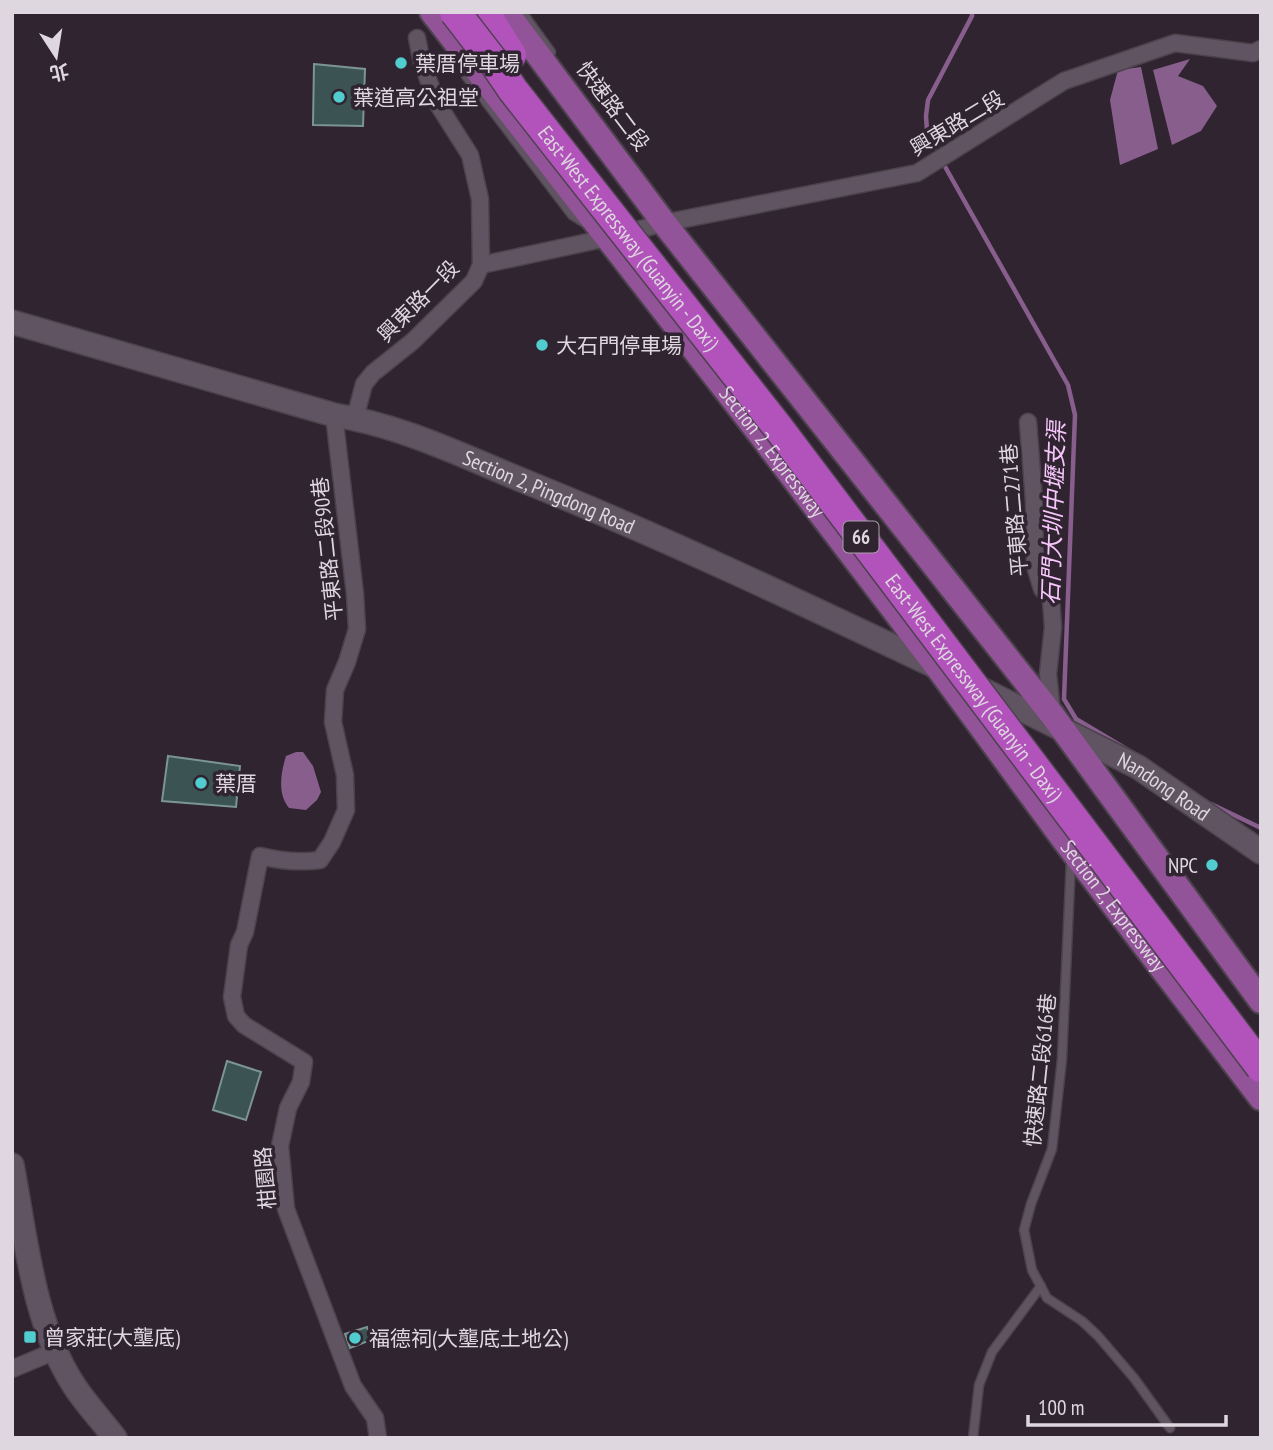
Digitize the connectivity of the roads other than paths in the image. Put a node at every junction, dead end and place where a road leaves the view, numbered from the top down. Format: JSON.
{"nodes":[{"id":1,"x":432,"y":12,"type":"edge"},
{"id":2,"x":441,"y":12,"type":"edge"},
{"id":3,"x":455,"y":12,"type":"edge"},
{"id":4,"x":479,"y":12,"type":"edge"},
{"id":5,"x":484,"y":12,"type":"edge"},
{"id":6,"x":506,"y":12,"type":"edge"},
{"id":7,"x":522,"y":12,"type":"edge"},
{"id":8,"x":417,"y":38,"type":"dead end"},
{"id":9,"x":1261,"y":49,"type":"edge"},
{"id":10,"x":554,"y":55,"type":"dead end"},
{"id":11,"x":503,"y":60,"type":"junction"},
{"id":12,"x":458,"y":66,"type":"dead end"},
{"id":13,"x":665,"y":215,"type":"junction"},
{"id":14,"x":607,"y":238,"type":"junction"},
{"id":15,"x":481,"y":265,"type":"junction"},
{"id":16,"x":12,"y":322,"type":"edge"},
{"id":17,"x":345,"y":416,"type":"junction"},
{"id":18,"x":1028,"y":422,"type":"dead end"},
{"id":19,"x":938,"y":668,"type":"junction"},
{"id":20,"x":1057,"y":722,"type":"junction"},
{"id":21,"x":1072,"y":850,"type":"junction"},
{"id":22,"x":1261,"y":852,"type":"edge"},
{"id":23,"x":260,"y":856,"type":"joint"},
{"id":24,"x":1261,"y":1001,"type":"edge"},
{"id":25,"x":1261,"y":1035,"type":"edge"},
{"id":26,"x":1261,"y":1067,"type":"edge"},
{"id":27,"x":1261,"y":1098,"type":"edge"},
{"id":28,"x":12,"y":1165,"type":"edge"},
{"id":29,"x":1041,"y":1286,"type":"junction"},
{"id":30,"x":55,"y":1351,"type":"junction"},
{"id":31,"x":12,"y":1369,"type":"edge"},
{"id":32,"x":1170,"y":1428,"type":"dead end"},
{"id":33,"x":115,"y":1438,"type":"edge"},
{"id":34,"x":378,"y":1438,"type":"edge"},
{"id":35,"x":973,"y":1438,"type":"edge"}],
"edges":[{"from":1,"to":14,"type":"main road","name":"Section 2, Expressway","number":"66"},
{"from":2,"to":11,"type":"highway","bridge":true},
{"from":3,"to":11,"type":"highway","name":"East-West Expressway (Guanyin - Daxi)","number":"66","bridge":true},
{"from":4,"to":11,"type":"highway","name":"East-West Expressway (Guanyin - Daxi)","number":"66"},
{"from":5,"to":11,"type":"highway"},
{"from":6,"to":13,"type":"main road","number":"66"},
{"from":7,"to":10,"type":"lane","name":"快速路二段"},
{"from":8,"to":15,"type":"street"},
{"from":9,"to":13,"type":"street","name":"興東路二段"},
{"from":11,"to":25,"type":"highway","name":"East-West Expressway (Guanyin - Daxi)","number":"66"},
{"from":11,"to":26,"type":"highway","name":"East-West Expressway (Guanyin - Daxi)","number":"66","bridge":true},
{"from":12,"to":14,"type":"lane"},
{"from":13,"to":14,"type":"street","name":"興東路一段"},
{"from":13,"to":20,"type":"main road","number":"66"},
{"from":14,"to":15,"type":"street","name":"興東路一段"},
{"from":14,"to":19,"type":"main road","name":"Section 2, Expressway","number":"66"},
{"from":15,"to":17,"type":"street","name":"興東路一段"},
{"from":16,"to":17,"type":"street","name":"Section 2, Pingdong Road"},
{"from":17,"to":19,"type":"street","name":"Section 2, Pingdong Road"},
{"from":17,"to":23,"type":"street","name":"平東路二段90巷"},
{"from":18,"to":20,"type":"street","name":"平東路二271巷"},
{"from":19,"to":20,"type":"street","name":"Section 2, Pingdong Road"},
{"from":19,"to":21,"type":"main road","name":"Section 2, Expressway","number":"66"},
{"from":20,"to":22,"type":"street","name":"Nandong Road"},
{"from":20,"to":24,"type":"main road","number":"66"},
{"from":21,"to":27,"type":"main road","name":"Section 2, Expressway","number":"66"},
{"from":21,"to":29,"type":"lane","name":"快速路二段616巷"},
{"from":23,"to":34,"type":"street","name":"柑園路"},
{"from":28,"to":30,"type":"street"},
{"from":29,"to":32,"type":"lane","name":"快速路二段616巷"},
{"from":29,"to":35,"type":"lane"},
{"from":30,"to":31,"type":"street"},
{"from":30,"to":33,"type":"street"}]}
